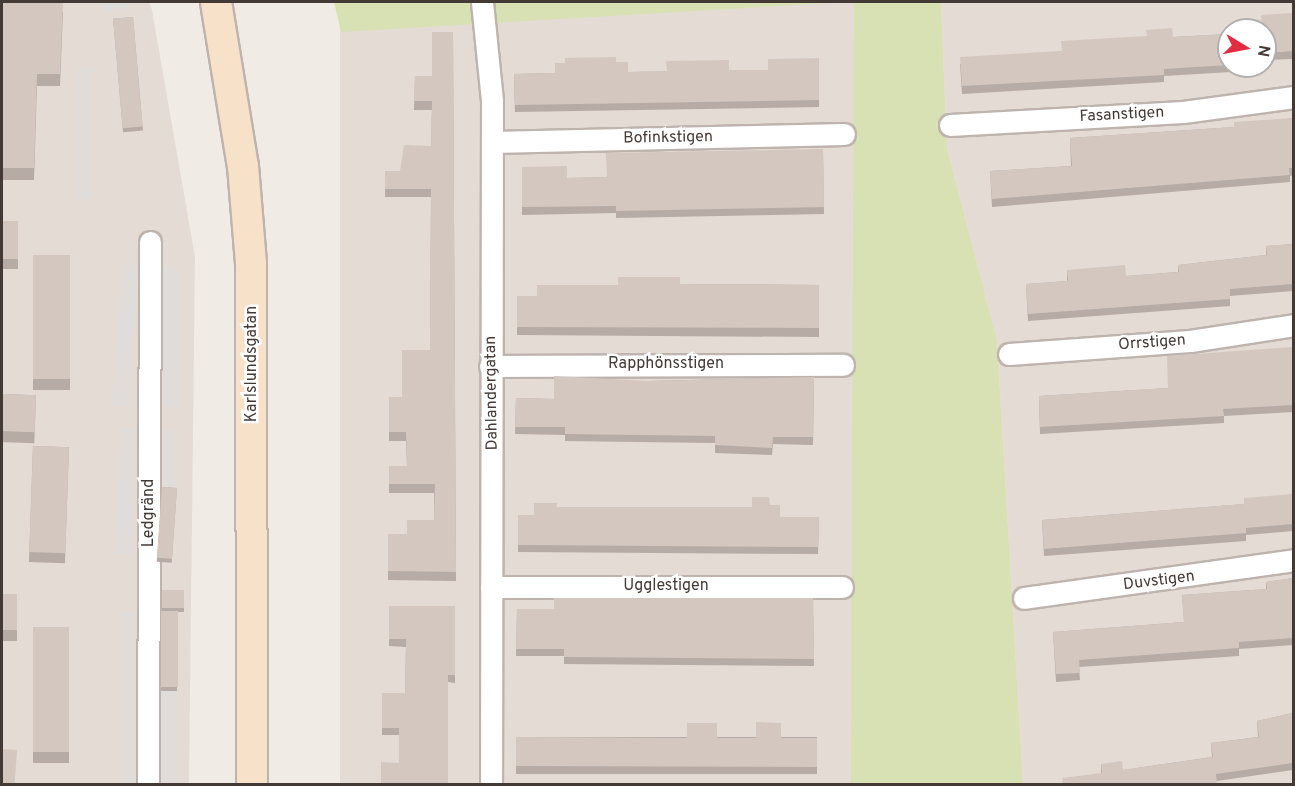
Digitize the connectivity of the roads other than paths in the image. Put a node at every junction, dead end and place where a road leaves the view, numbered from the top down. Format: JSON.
{"nodes":[{"id":1,"x":216,"y":2,"type":"edge"},
{"id":2,"x":482,"y":2,"type":"edge"},
{"id":3,"x":1293,"y":97,"type":"edge"},
{"id":4,"x":950,"y":125,"type":"dead end"},
{"id":5,"x":844,"y":134,"type":"dead end"},
{"id":6,"x":492,"y":142,"type":"junction"},
{"id":7,"x":150,"y":242,"type":"dead end"},
{"id":8,"x":1293,"y":325,"type":"edge"},
{"id":9,"x":1009,"y":354,"type":"dead end"},
{"id":10,"x":843,"y":365,"type":"dead end"},
{"id":11,"x":490,"y":366,"type":"junction"},
{"id":12,"x":1293,"y":560,"type":"edge"},
{"id":13,"x":491,"y":587,"type":"junction"},
{"id":14,"x":842,"y":587,"type":"dead end"},
{"id":15,"x":1024,"y":598,"type":"dead end"},
{"id":16,"x":250,"y":730,"type":"junction"},
{"id":17,"x":148,"y":784,"type":"edge"},
{"id":18,"x":245,"y":784,"type":"edge"},
{"id":19,"x":252,"y":784,"type":"edge"},
{"id":20,"x":491,"y":784,"type":"edge"}],
"edges":[{"from":1,"to":16,"type":"main road","name":"Karlslundsgatan"},
{"from":2,"to":6,"type":"street","name":"Dahlandergatan"},
{"from":3,"to":4,"type":"street","name":"Fasanstigen"},
{"from":5,"to":6,"type":"street","name":"Bofinkstigen"},
{"from":6,"to":11,"type":"street","name":"Dahlandergatan"},
{"from":7,"to":17,"type":"street","name":"Ledgränd"},
{"from":8,"to":9,"type":"street","name":"Orrstigen"},
{"from":10,"to":11,"type":"street","name":"Rapphönsstigen"},
{"from":11,"to":13,"type":"street","name":"Dahlandergatan"},
{"from":12,"to":15,"type":"street","name":"Duvstigen"},
{"from":13,"to":14,"type":"street","name":"Ugglestigen"},
{"from":13,"to":20,"type":"street","name":"Dahlandergatan"},
{"from":16,"to":18,"type":"main road","name":"Karlslundsgatan"},
{"from":16,"to":19,"type":"main road","name":"Karlslundsgatan"}]}
